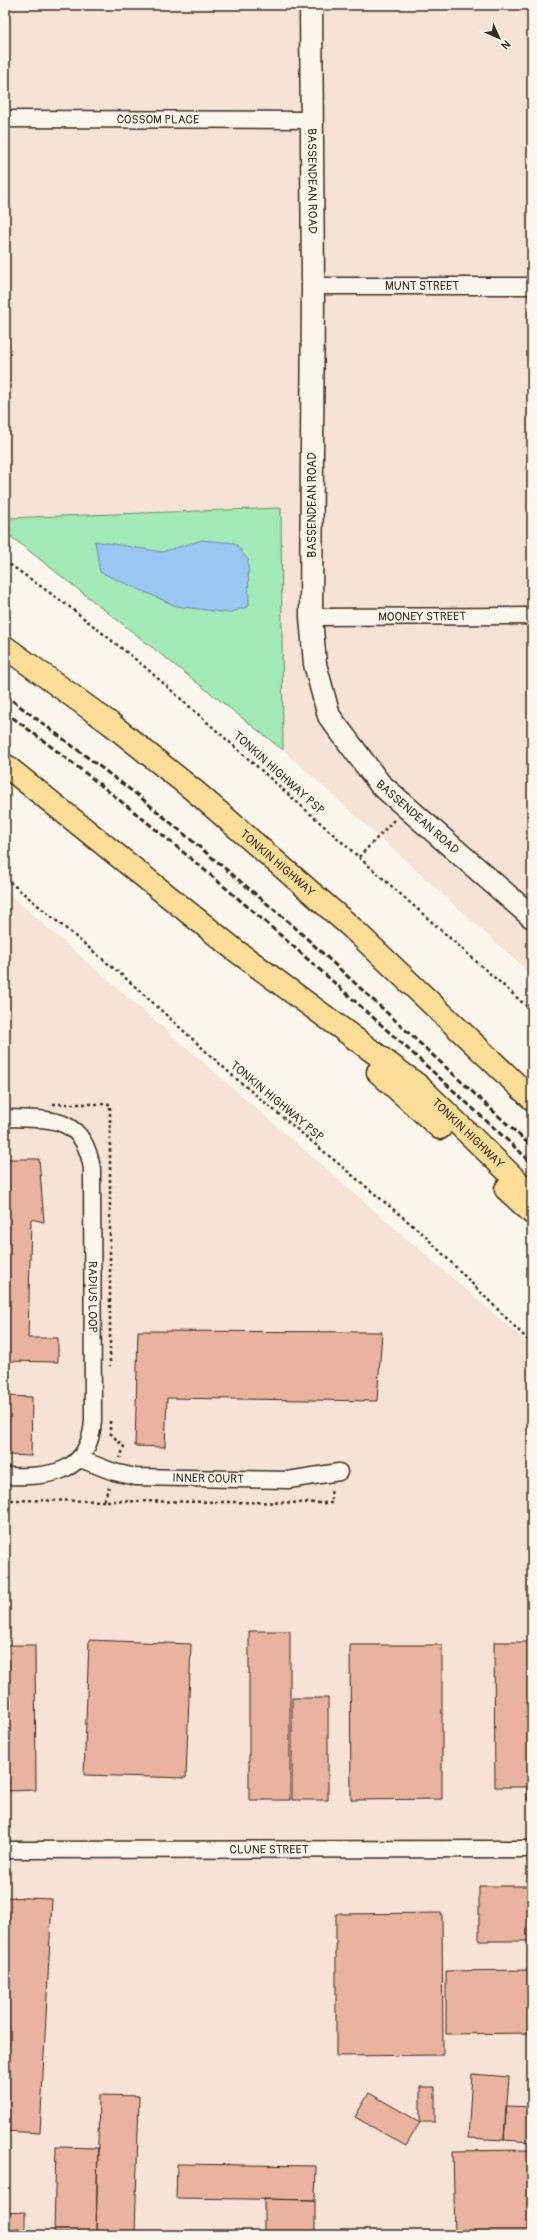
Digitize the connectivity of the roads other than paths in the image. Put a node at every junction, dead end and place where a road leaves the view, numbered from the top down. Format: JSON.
{"nodes":[{"id":1,"x":311,"y":5,"type":"edge"},
{"id":2,"x":5,"y":119,"type":"edge"},
{"id":3,"x":310,"y":120,"type":"junction"},
{"id":4,"x":313,"y":286,"type":"junction"},
{"id":5,"x":532,"y":286,"type":"edge"},
{"id":6,"x":532,"y":616,"type":"edge"},
{"id":7,"x":311,"y":617,"type":"junction"},
{"id":8,"x":5,"y":647,"type":"edge"},
{"id":9,"x":5,"y":765,"type":"edge"},
{"id":10,"x":532,"y":917,"type":"edge"},
{"id":11,"x":235,"y":950,"type":"junction"},
{"id":12,"x":456,"y":1029,"type":"junction"},
{"id":13,"x":532,"y":1090,"type":"edge"},
{"id":14,"x":532,"y":1099,"type":"edge"},
{"id":15,"x":5,"y":1118,"type":"edge"},
{"id":16,"x":532,"y":1194,"type":"edge"},
{"id":17,"x":532,"y":1213,"type":"edge"},
{"id":18,"x":80,"y":1459,"type":"junction"},
{"id":19,"x":334,"y":1474,"type":"road end"},
{"id":20,"x":5,"y":1476,"type":"edge"},
{"id":21,"x":532,"y":1849,"type":"edge"},
{"id":22,"x":5,"y":1850,"type":"edge"}],
"edges":[{"from":1,"to":3,"type":"street","name":"BASSENDEAN ROAD"},
{"from":2,"to":3,"type":"street","name":"COSSOM PLACE"},
{"from":3,"to":4,"type":"street","name":"BASSENDEAN ROAD"},
{"from":4,"to":5,"type":"street","name":"MUNT STREET"},
{"from":4,"to":7,"type":"street","name":"BASSENDEAN ROAD"},
{"from":6,"to":7,"type":"street","name":"MOONEY STREET"},
{"from":7,"to":10,"type":"street","name":"BASSENDEAN ROAD"},
{"from":8,"to":12,"type":"highway","name":"TONKIN HIGHWAY"},
{"from":9,"to":11,"type":"highway","name":"TONKIN HIGHWAY"},
{"from":11,"to":16,"type":"highway","name":"TONKIN HIGHWAY"},
{"from":11,"to":17,"type":"highway"},
{"from":12,"to":13,"type":"highway"},
{"from":12,"to":14,"type":"highway","name":"TONKIN HIGHWAY"},
{"from":15,"to":18,"type":"street","name":"RADIUS LOOP"},
{"from":18,"to":19,"type":"street","name":"INNER COURT"},
{"from":18,"to":20,"type":"street"},
{"from":21,"to":22,"type":"street","name":"CLUNE STREET"}]}
